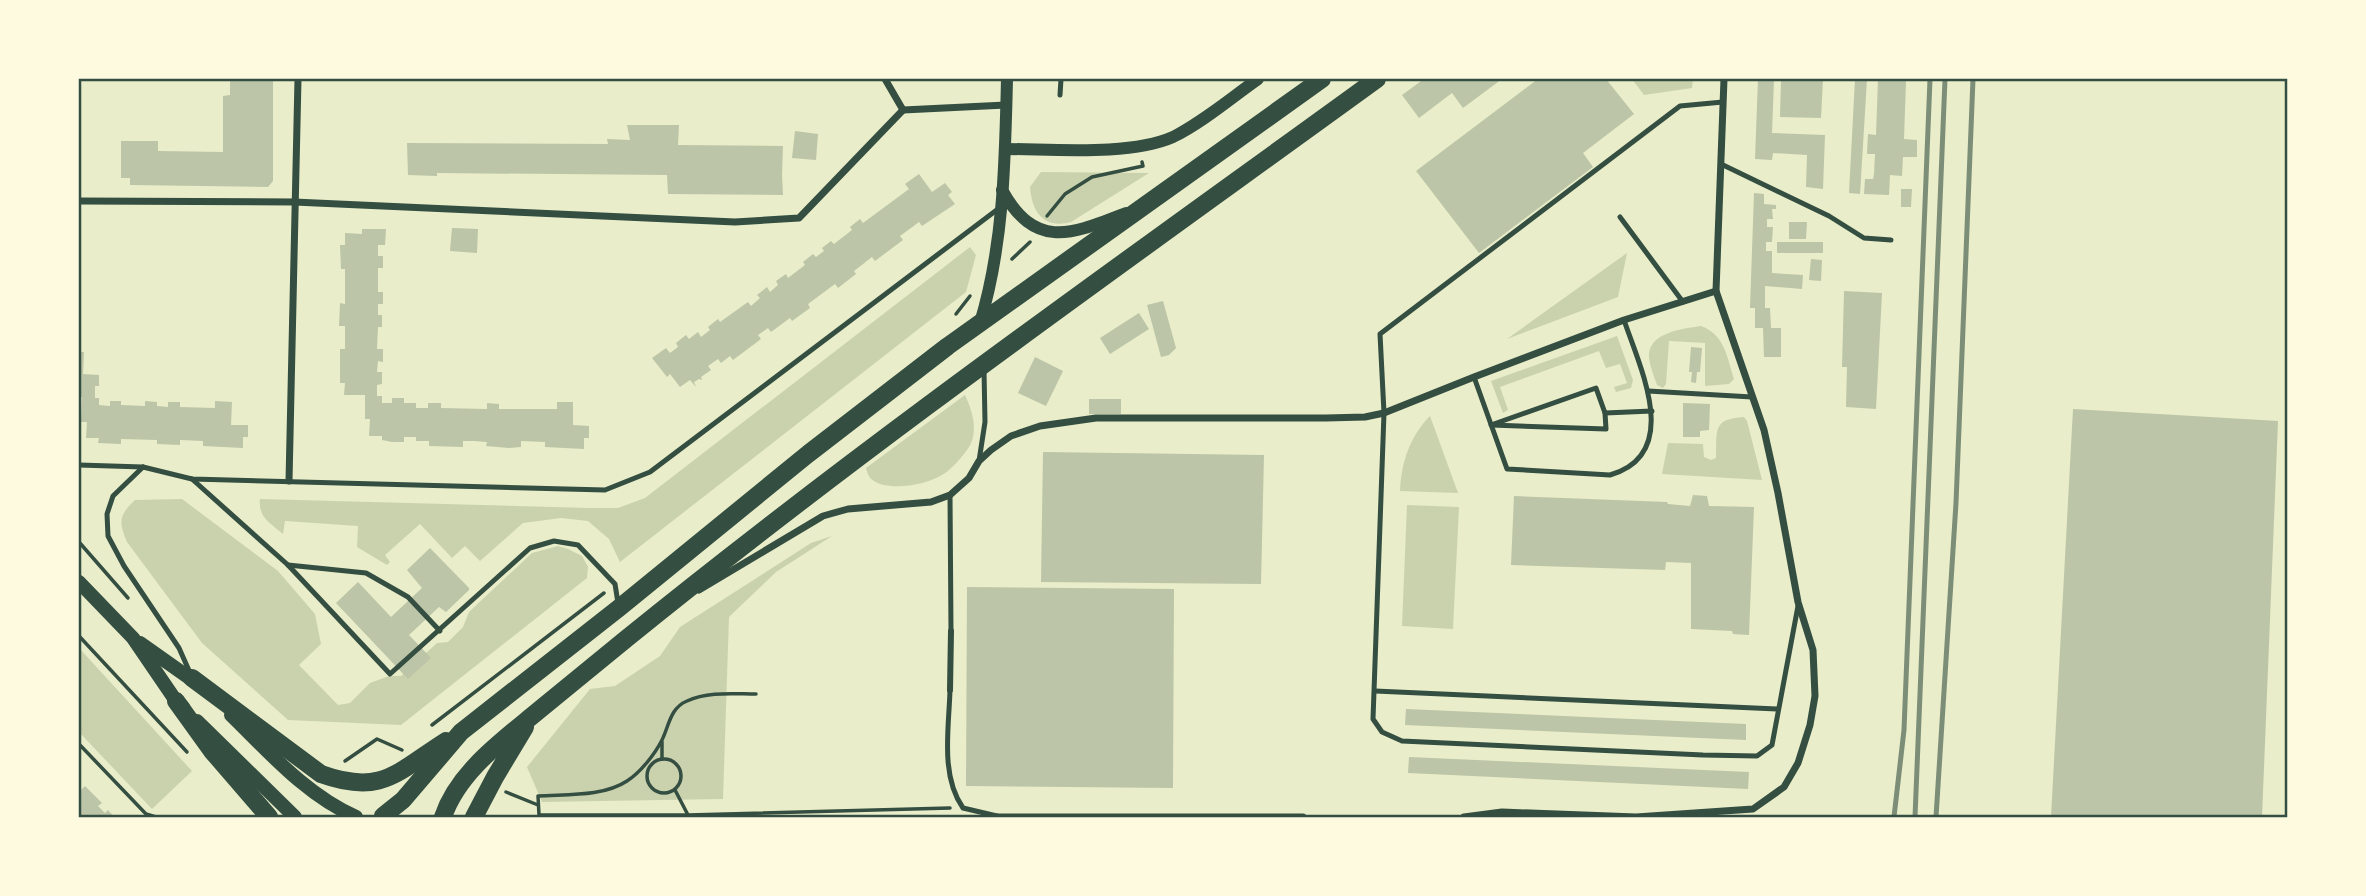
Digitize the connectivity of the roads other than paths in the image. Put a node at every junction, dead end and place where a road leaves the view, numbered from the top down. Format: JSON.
{"nodes":[{"id":1,"x":298,"y":79,"type":"edge"},
{"id":2,"x":885,"y":79,"type":"edge"},
{"id":3,"x":1007,"y":79,"type":"edge"},
{"id":4,"x":1061,"y":79,"type":"edge"},
{"id":5,"x":1258,"y":79,"type":"edge"},
{"id":6,"x":1322,"y":79,"type":"edge"},
{"id":7,"x":1377,"y":79,"type":"edge"},
{"id":8,"x":1724,"y":79,"type":"edge"},
{"id":9,"x":1060,"y":95,"type":"dead end"},
{"id":10,"x":1723,"y":102,"type":"junction"},
{"id":11,"x":1006,"y":105,"type":"junction"},
{"id":12,"x":903,"y":110,"type":"junction"},
{"id":13,"x":1005,"y":149,"type":"junction"},
{"id":14,"x":1721,"y":164,"type":"junction"},
{"id":15,"x":1002,"y":189,"type":"junction"},
{"id":16,"x":79,"y":201,"type":"edge"},
{"id":17,"x":294,"y":202,"type":"junction"},
{"id":18,"x":1143,"y":206,"type":"junction"},
{"id":19,"x":1001,"y":207,"type":"junction"},
{"id":20,"x":1619,"y":217,"type":"dead end"},
{"id":21,"x":1891,"y":240,"type":"dead end"},
{"id":22,"x":1716,"y":290,"type":"junction"},
{"id":23,"x":1683,"y":302,"type":"junction"},
{"id":24,"x":1624,"y":320,"type":"junction"},
{"id":25,"x":980,"y":323,"type":"junction"},
{"id":26,"x":984,"y":364,"type":"junction"},
{"id":27,"x":1474,"y":377,"type":"junction"},
{"id":28,"x":1648,"y":391,"type":"junction"},
{"id":29,"x":1752,"y":397,"type":"junction"},
{"id":30,"x":1652,"y":411,"type":"junction"},
{"id":31,"x":1605,"y":413,"type":"junction"},
{"id":32,"x":1384,"y":414,"type":"junction"},
{"id":33,"x":1491,"y":425,"type":"junction"},
{"id":34,"x":979,"y":461,"type":"junction"},
{"id":35,"x":79,"y":465,"type":"edge"},
{"id":36,"x":144,"y":467,"type":"junction"},
{"id":37,"x":192,"y":479,"type":"junction"},
{"id":38,"x":289,"y":481,"type":"junction"},
{"id":39,"x":950,"y":495,"type":"junction"},
{"id":40,"x":288,"y":565,"type":"junction"},
{"id":41,"x":79,"y":582,"type":"edge"},
{"id":42,"x":1798,"y":603,"type":"junction"},
{"id":43,"x":619,"y":608,"type":"junction"},
{"id":44,"x":661,"y":610,"type":"junction"},
{"id":45,"x":440,"y":631,"type":"junction"},
{"id":46,"x":951,"y":631,"type":"joint"},
{"id":47,"x":133,"y":638,"type":"junction"},
{"id":48,"x":192,"y":678,"type":"junction"},
{"id":49,"x":950,"y":690,"type":"joint"},
{"id":50,"x":1375,"y":691,"type":"junction"},
{"id":51,"x":176,"y":701,"type":"junction"},
{"id":52,"x":1777,"y":709,"type":"junction"},
{"id":53,"x":530,"y":718,"type":"junction"},
{"id":54,"x":461,"y":732,"type":"junction"},
{"id":55,"x":269,"y":817,"type":"edge"},
{"id":56,"x":295,"y":817,"type":"edge"},
{"id":57,"x":356,"y":817,"type":"edge"},
{"id":58,"x":381,"y":817,"type":"edge"},
{"id":59,"x":394,"y":817,"type":"edge"},
{"id":60,"x":443,"y":817,"type":"edge"},
{"id":61,"x":474,"y":817,"type":"edge"},
{"id":62,"x":997,"y":817,"type":"edge"},
{"id":63,"x":1303,"y":817,"type":"edge"},
{"id":64,"x":1464,"y":817,"type":"edge"}],
"edges":[{"from":1,"to":17,"type":"street"},
{"from":2,"to":12,"type":"street"},
{"from":3,"to":11,"type":"street"},
{"from":4,"to":9,"type":"lane"},
{"from":5,"to":13,"type":"street"},
{"from":6,"to":18,"type":"main road"},
{"from":7,"to":26,"type":"main road"},
{"from":8,"to":10,"type":"street"},
{"from":10,"to":14,"type":"street"},
{"from":10,"to":32,"type":"lane"},
{"from":11,"to":12,"type":"street"},
{"from":11,"to":13,"type":"street"},
{"from":12,"to":17,"type":"street"},
{"from":13,"to":15,"type":"street"},
{"from":14,"to":21,"type":"lane"},
{"from":14,"to":22,"type":"street"},
{"from":15,"to":18,"type":"street"},
{"from":15,"to":19,"type":"street"},
{"from":16,"to":17,"type":"street"},
{"from":17,"to":38,"type":"street"},
{"from":18,"to":25,"type":"main road"},
{"from":19,"to":25,"type":"street"},
{"from":19,"to":38,"type":"lane"},
{"from":20,"to":23,"type":"lane"},
{"from":22,"to":23,"type":"street"},
{"from":22,"to":29,"type":"street"},
{"from":23,"to":24,"type":"street"},
{"from":24,"to":27,"type":"street"},
{"from":24,"to":28,"type":"lane"},
{"from":25,"to":43,"type":"main road"},
{"from":26,"to":34,"type":"lane"},
{"from":26,"to":44,"type":"main road"},
{"from":27,"to":32,"type":"street"},
{"from":27,"to":33,"type":"lane"},
{"from":28,"to":29,"type":"lane"},
{"from":28,"to":30,"type":"lane"},
{"from":29,"to":42,"type":"street"},
{"from":30,"to":31,"type":"lane"},
{"from":30,"to":33,"type":"lane"},
{"from":31,"to":33,"type":"lane"},
{"from":31,"to":33,"type":"lane"},
{"from":32,"to":34,"type":"street"},
{"from":32,"to":50,"type":"lane"},
{"from":34,"to":39,"type":"street"},
{"from":35,"to":36,"type":"lane"},
{"from":36,"to":37,"type":"lane"},
{"from":36,"to":48,"type":"lane"},
{"from":37,"to":38,"type":"lane"},
{"from":37,"to":40,"type":"lane"},
{"from":39,"to":44,"type":"street"},
{"from":39,"to":46,"type":"lane"},
{"from":40,"to":45,"type":"lane"},
{"from":40,"to":45,"type":"lane"},
{"from":41,"to":47,"type":"main road"},
{"from":42,"to":52,"type":"lane"},
{"from":42,"to":64,"type":"street"},
{"from":43,"to":45,"type":"lane"},
{"from":43,"to":54,"type":"main road"},
{"from":44,"to":53,"type":"main road"},
{"from":46,"to":49,"type":"street"},
{"from":47,"to":48,"type":"main road"},
{"from":47,"to":51,"type":"main road"},
{"from":48,"to":54,"type":"main road"},
{"from":48,"to":57,"type":"main road"},
{"from":49,"to":62,"type":"lane"},
{"from":50,"to":52,"type":"lane"},
{"from":50,"to":52,"type":"lane"},
{"from":51,"to":55,"type":"main road"},
{"from":51,"to":56,"type":"main road"},
{"from":53,"to":60,"type":"main road"},
{"from":53,"to":61,"type":"main road"},
{"from":54,"to":58,"type":"main road"},
{"from":58,"to":59,"type":"main road"},
{"from":62,"to":63,"type":"street"}]}
